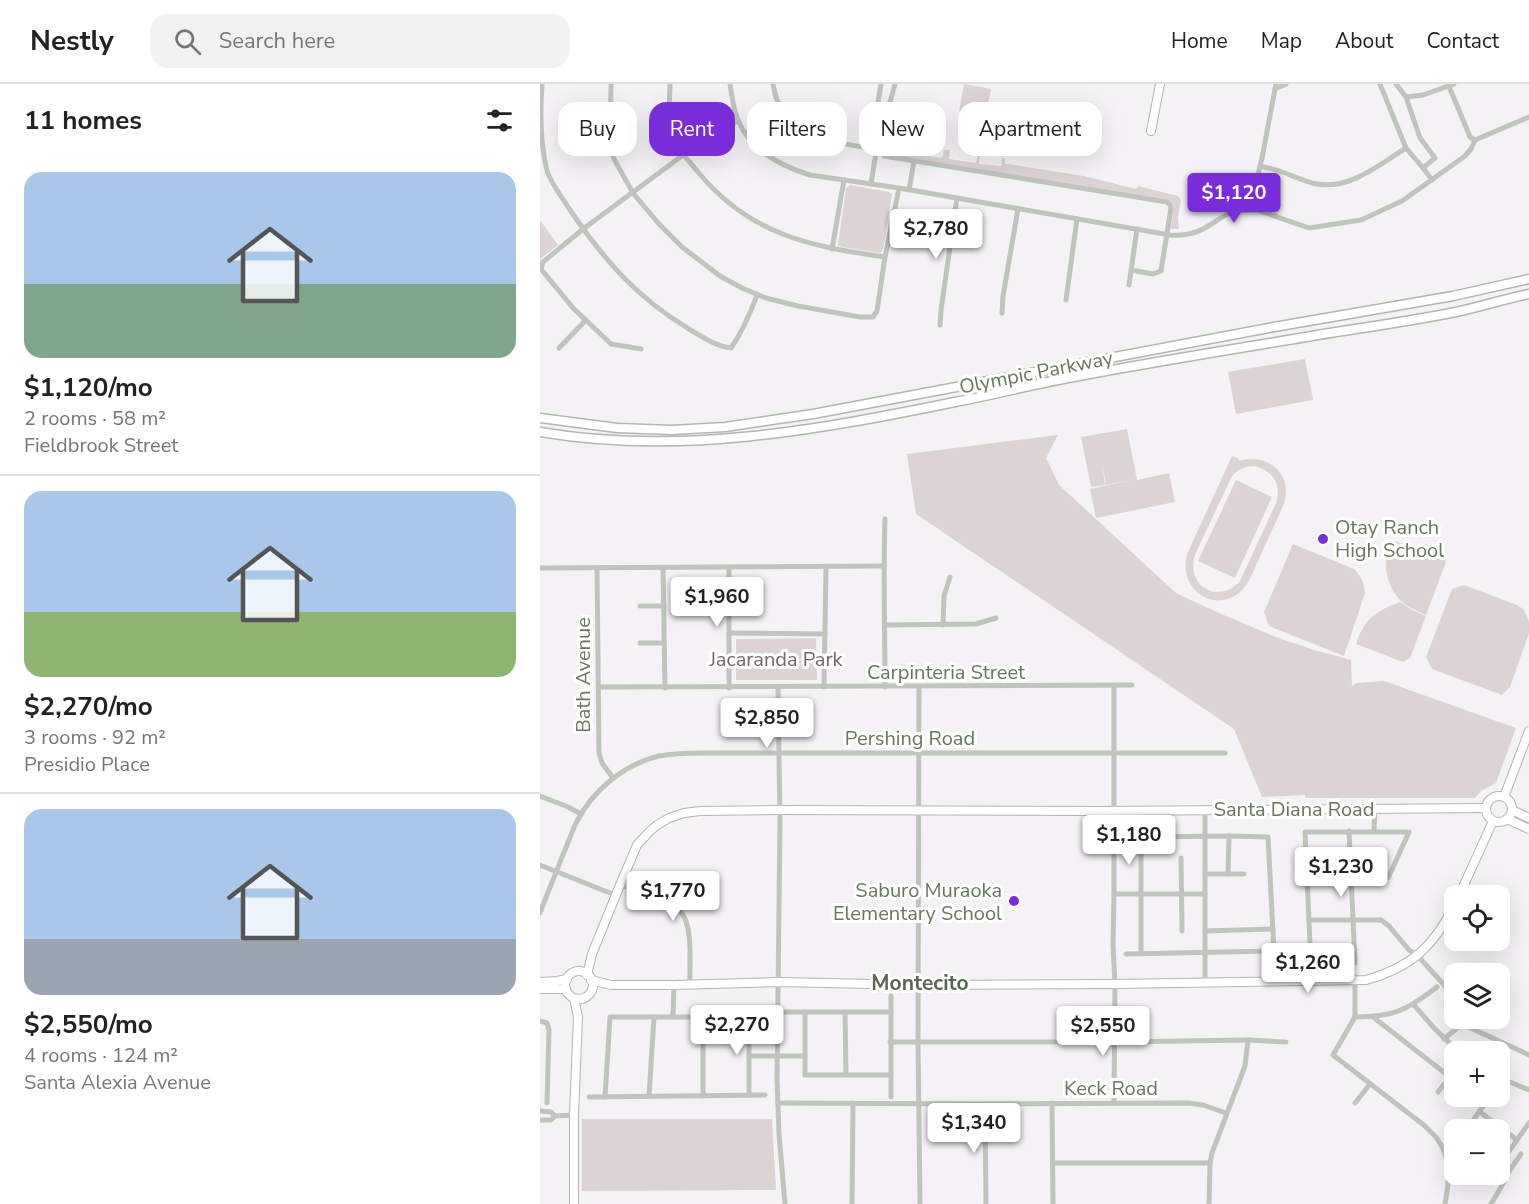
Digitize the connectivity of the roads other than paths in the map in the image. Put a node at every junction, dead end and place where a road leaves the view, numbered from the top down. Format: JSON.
{"nodes":[{"id":1,"x":542,"y":84,"type":"edge"},
{"id":2,"x":611,"y":84,"type":"edge"},
{"id":3,"x":670,"y":84,"type":"edge"},
{"id":4,"x":730,"y":84,"type":"edge"},
{"id":5,"x":773,"y":84,"type":"edge"},
{"id":6,"x":881,"y":84,"type":"edge"},
{"id":7,"x":895,"y":84,"type":"edge"},
{"id":8,"x":1160,"y":84,"type":"edge"},
{"id":9,"x":1286,"y":84,"type":"edge"},
{"id":10,"x":1380,"y":84,"type":"edge"},
{"id":11,"x":1396,"y":84,"type":"edge"},
{"id":12,"x":1450,"y":84,"type":"edge"},
{"id":13,"x":1275,"y":86,"type":"edge"},
{"id":14,"x":1406,"y":97,"type":"junction"},
{"id":15,"x":670,"y":102,"type":"edge"},
{"id":16,"x":878,"y":102,"type":"edge"},
{"id":17,"x":890,"y":102,"type":"edge"},
{"id":18,"x":1529,"y":117,"type":"edge"},
{"id":19,"x":738,"y":121,"type":"junction"},
{"id":20,"x":735,"y":122,"type":"edge"},
{"id":21,"x":1151,"y":131,"type":"dead end"},
{"id":22,"x":1475,"y":140,"type":"junction"},
{"id":23,"x":859,"y":145,"type":"edge"},
{"id":24,"x":1406,"y":148,"type":"junction"},
{"id":25,"x":680,"y":156,"type":"edge"},
{"id":26,"x":685,"y":156,"type":"edge"},
{"id":27,"x":875,"y":156,"type":"edge"},
{"id":28,"x":884,"y":156,"type":"dead end"},
{"id":29,"x":914,"y":161,"type":"junction"},
{"id":30,"x":1260,"y":166,"type":"junction"},
{"id":31,"x":1423,"y":168,"type":"junction"},
{"id":32,"x":844,"y":180,"type":"junction"},
{"id":33,"x":1432,"y":180,"type":"junction"},
{"id":34,"x":871,"y":184,"type":"junction"},
{"id":35,"x":899,"y":188,"type":"junction"},
{"id":36,"x":909,"y":190,"type":"junction"},
{"id":37,"x":633,"y":193,"type":"junction"},
{"id":38,"x":957,"y":198,"type":"junction"},
{"id":39,"x":1018,"y":209,"type":"junction"},
{"id":40,"x":1248,"y":210,"type":"junction"},
{"id":41,"x":1077,"y":219,"type":"junction"},
{"id":42,"x":583,"y":229,"type":"junction"},
{"id":43,"x":1137,"y":229,"type":"junction"},
{"id":44,"x":1166,"y":234,"type":"junction"},
{"id":45,"x":832,"y":249,"type":"junction"},
{"id":46,"x":885,"y":257,"type":"junction"},
{"id":47,"x":541,"y":269,"type":"edge"},
{"id":48,"x":1131,"y":270,"type":"junction"},
{"id":49,"x":1528,"y":279,"type":"edge"},
{"id":50,"x":1129,"y":285,"type":"dead end"},
{"id":51,"x":1529,"y":291,"type":"edge"},
{"id":52,"x":757,"y":295,"type":"junction"},
{"id":53,"x":1066,"y":300,"type":"dead end"},
{"id":54,"x":1002,"y":314,"type":"dead end"},
{"id":55,"x":585,"y":321,"type":"junction"},
{"id":56,"x":940,"y":325,"type":"dead end"},
{"id":57,"x":1201,"y":341,"type":"junction"},
{"id":58,"x":559,"y":348,"type":"dead end"},
{"id":59,"x":641,"y":349,"type":"dead end"},
{"id":60,"x":1204,"y":354,"type":"junction"},
{"id":61,"x":540,"y":418,"type":"edge"},
{"id":62,"x":540,"y":432,"type":"edge"},
{"id":63,"x":885,"y":519,"type":"dead end"},
{"id":64,"x":884,"y":566,"type":"junction"},
{"id":65,"x":540,"y":568,"type":"edge"},
{"id":66,"x":597,"y":568,"type":"junction"},
{"id":67,"x":663,"y":568,"type":"junction"},
{"id":68,"x":729,"y":568,"type":"junction"},
{"id":69,"x":826,"y":568,"type":"junction"},
{"id":70,"x":950,"y":577,"type":"dead end"},
{"id":71,"x":640,"y":606,"type":"dead end"},
{"id":72,"x":664,"y":606,"type":"junction"},
{"id":73,"x":996,"y":618,"type":"dead end"},
{"id":74,"x":886,"y":625,"type":"junction"},
{"id":75,"x":943,"y":625,"type":"junction"},
{"id":76,"x":729,"y":633,"type":"junction"},
{"id":77,"x":825,"y":634,"type":"junction"},
{"id":78,"x":640,"y":643,"type":"dead end"},
{"id":79,"x":664,"y":643,"type":"junction"},
{"id":80,"x":1114,"y":686,"type":"junction"},
{"id":81,"x":1132,"y":686,"type":"dead end"},
{"id":82,"x":598,"y":687,"type":"junction"},
{"id":83,"x":778,"y":687,"type":"junction"},
{"id":84,"x":824,"y":687,"type":"junction"},
{"id":85,"x":885,"y":687,"type":"junction"},
{"id":86,"x":919,"y":687,"type":"junction"},
{"id":87,"x":665,"y":688,"type":"junction"},
{"id":88,"x":729,"y":688,"type":"junction"},
{"id":89,"x":1529,"y":731,"type":"edge"},
{"id":90,"x":918,"y":753,"type":"junction"},
{"id":91,"x":1114,"y":753,"type":"junction"},
{"id":92,"x":1225,"y":753,"type":"dead end"},
{"id":93,"x":778,"y":754,"type":"junction"},
{"id":94,"x":613,"y":778,"type":"junction"},
{"id":95,"x":540,"y":796,"type":"edge"},
{"id":96,"x":1504,"y":796,"type":"junction"},
{"id":97,"x":1486,"y":808,"type":"junction"},
{"id":98,"x":1375,"y":809,"type":"junction"},
{"id":99,"x":779,"y":810,"type":"junction"},
{"id":100,"x":918,"y":810,"type":"junction"},
{"id":101,"x":1205,"y":810,"type":"junction"},
{"id":102,"x":1512,"y":810,"type":"junction"},
{"id":103,"x":1114,"y":811,"type":"junction"},
{"id":104,"x":581,"y":814,"type":"junction"},
{"id":105,"x":1529,"y":818,"type":"edge"},
{"id":106,"x":1507,"y":819,"type":"junction"},
{"id":107,"x":1492,"y":821,"type":"junction"},
{"id":108,"x":1529,"y":829,"type":"edge"},
{"id":109,"x":1350,"y":831,"type":"junction"},
{"id":110,"x":1374,"y":831,"type":"junction"},
{"id":111,"x":1205,"y":836,"type":"junction"},
{"id":112,"x":1229,"y":836,"type":"junction"},
{"id":113,"x":1181,"y":858,"type":"dead end"},
{"id":114,"x":540,"y":865,"type":"edge"},
{"id":115,"x":557,"y":872,"type":"junction"},
{"id":116,"x":1205,"y":874,"type":"junction"},
{"id":117,"x":1227,"y":874,"type":"junction"},
{"id":118,"x":1244,"y":874,"type":"dead end"},
{"id":119,"x":1352,"y":876,"type":"junction"},
{"id":120,"x":620,"y":885,"type":"junction"},
{"id":121,"x":1464,"y":885,"type":"edge"},
{"id":122,"x":1114,"y":894,"type":"junction"},
{"id":123,"x":1141,"y":894,"type":"junction"},
{"id":124,"x":1182,"y":894,"type":"junction"},
{"id":125,"x":1205,"y":894,"type":"junction"},
{"id":126,"x":615,"y":895,"type":"junction"},
{"id":127,"x":540,"y":913,"type":"edge"},
{"id":128,"x":1309,"y":920,"type":"junction"},
{"id":129,"x":1353,"y":921,"type":"junction"},
{"id":130,"x":1444,"y":924,"type":"edge"},
{"id":131,"x":1273,"y":929,"type":"junction"},
{"id":132,"x":1182,"y":931,"type":"dead end"},
{"id":133,"x":1205,"y":931,"type":"junction"},
{"id":134,"x":1205,"y":953,"type":"junction"},
{"id":135,"x":1126,"y":954,"type":"dead end"},
{"id":136,"x":1141,"y":954,"type":"junction"},
{"id":137,"x":1418,"y":956,"type":"junction"},
{"id":138,"x":1355,"y":963,"type":"dead end"},
{"id":139,"x":1311,"y":966,"type":"dead end"},
{"id":140,"x":586,"y":975,"type":"junction"},
{"id":141,"x":567,"y":979,"type":"junction"},
{"id":142,"x":1355,"y":981,"type":"junction"},
{"id":143,"x":540,"y":982,"type":"edge"},
{"id":144,"x":778,"y":982,"type":"junction"},
{"id":145,"x":1205,"y":982,"type":"junction"},
{"id":146,"x":1114,"y":984,"type":"junction"},
{"id":147,"x":610,"y":985,"type":"junction"},
{"id":148,"x":674,"y":985,"type":"junction"},
{"id":149,"x":690,"y":985,"type":"junction"},
{"id":150,"x":918,"y":985,"type":"junction"},
{"id":151,"x":1444,"y":986,"type":"edge"},
{"id":152,"x":1437,"y":987,"type":"dead end"},
{"id":153,"x":540,"y":988,"type":"edge"},
{"id":154,"x":566,"y":989,"type":"junction"},
{"id":155,"x":592,"y":990,"type":"junction"},
{"id":156,"x":891,"y":996,"type":"dead end"},
{"id":157,"x":578,"y":998,"type":"junction"},
{"id":158,"x":1414,"y":1005,"type":"junction"},
{"id":159,"x":785,"y":1012,"type":"dead end"},
{"id":160,"x":805,"y":1012,"type":"junction"},
{"id":161,"x":845,"y":1012,"type":"junction"},
{"id":162,"x":891,"y":1012,"type":"junction"},
{"id":163,"x":654,"y":1017,"type":"junction"},
{"id":164,"x":673,"y":1017,"type":"junction"},
{"id":165,"x":703,"y":1017,"type":"junction"},
{"id":166,"x":749,"y":1017,"type":"junction"},
{"id":167,"x":768,"y":1017,"type":"dead end"},
{"id":168,"x":1356,"y":1017,"type":"junction"},
{"id":169,"x":1373,"y":1017,"type":"junction"},
{"id":170,"x":540,"y":1021,"type":"edge"},
{"id":171,"x":1444,"y":1039,"type":"junction"},
{"id":172,"x":1248,"y":1040,"type":"junction"},
{"id":173,"x":1446,"y":1041,"type":"edge"},
{"id":174,"x":890,"y":1042,"type":"junction"},
{"id":175,"x":918,"y":1042,"type":"junction"},
{"id":176,"x":1114,"y":1042,"type":"junction"},
{"id":177,"x":1286,"y":1042,"type":"dead end"},
{"id":178,"x":777,"y":1055,"type":"junction"},
{"id":179,"x":1529,"y":1055,"type":"edge"},
{"id":180,"x":749,"y":1056,"type":"junction"},
{"id":181,"x":805,"y":1056,"type":"junction"},
{"id":182,"x":540,"y":1068,"type":"edge"},
{"id":183,"x":548,"y":1068,"type":"junction"},
{"id":184,"x":1444,"y":1072,"type":"edge"},
{"id":185,"x":846,"y":1075,"type":"junction"},
{"id":186,"x":890,"y":1075,"type":"junction"},
{"id":187,"x":1510,"y":1083,"type":"edge"},
{"id":188,"x":1370,"y":1084,"type":"junction"},
{"id":189,"x":1444,"y":1084,"type":"edge"},
{"id":190,"x":1529,"y":1090,"type":"edge"},
{"id":191,"x":1438,"y":1092,"type":"dead end"},
{"id":192,"x":749,"y":1095,"type":"junction"},
{"id":193,"x":765,"y":1095,"type":"dead end"},
{"id":194,"x":649,"y":1096,"type":"junction"},
{"id":195,"x":703,"y":1096,"type":"junction"},
{"id":196,"x":589,"y":1097,"type":"dead end"},
{"id":197,"x":605,"y":1097,"type":"junction"},
{"id":198,"x":891,"y":1097,"type":"dead end"},
{"id":199,"x":547,"y":1103,"type":"dead end"},
{"id":200,"x":778,"y":1103,"type":"junction"},
{"id":201,"x":853,"y":1103,"type":"junction"},
{"id":202,"x":1052,"y":1103,"type":"junction"},
{"id":203,"x":1114,"y":1103,"type":"junction"},
{"id":204,"x":1355,"y":1103,"type":"dead end"},
{"id":205,"x":919,"y":1104,"type":"junction"},
{"id":206,"x":985,"y":1104,"type":"junction"},
{"id":207,"x":1483,"y":1107,"type":"edge"},
{"id":208,"x":541,"y":1111,"type":"edge"},
{"id":209,"x":1480,"y":1112,"type":"junction"},
{"id":210,"x":1226,"y":1113,"type":"junction"},
{"id":211,"x":574,"y":1115,"type":"junction"},
{"id":212,"x":555,"y":1116,"type":"junction"},
{"id":213,"x":1475,"y":1119,"type":"edge"},
{"id":214,"x":541,"y":1120,"type":"edge"},
{"id":215,"x":1529,"y":1123,"type":"edge"},
{"id":216,"x":1517,"y":1140,"type":"junction"},
{"id":217,"x":1510,"y":1150,"type":"edge"},
{"id":218,"x":1444,"y":1152,"type":"edge"},
{"id":219,"x":1521,"y":1154,"type":"dead end"},
{"id":220,"x":1053,"y":1163,"type":"junction"},
{"id":221,"x":1210,"y":1163,"type":"junction"},
{"id":222,"x":1510,"y":1171,"type":"edge"},
{"id":223,"x":1449,"y":1185,"type":"edge"},
{"id":224,"x":1502,"y":1185,"type":"edge"},
{"id":225,"x":574,"y":1204,"type":"edge"},
{"id":226,"x":785,"y":1204,"type":"edge"},
{"id":227,"x":852,"y":1204,"type":"edge"},
{"id":228,"x":920,"y":1204,"type":"edge"},
{"id":229,"x":986,"y":1204,"type":"edge"},
{"id":230,"x":1053,"y":1204,"type":"edge"},
{"id":231,"x":1209,"y":1204,"type":"edge"},
{"id":232,"x":1445,"y":1204,"type":"edge"},
{"id":233,"x":1491,"y":1204,"type":"edge"}],
"edges":[{"from":1,"to":42,"type":"street"},
{"from":2,"to":37,"type":"street"},
{"from":3,"to":15,"type":"street"},
{"from":4,"to":19,"type":"street"},
{"from":5,"to":23,"type":"street"},
{"from":6,"to":16,"type":"street"},
{"from":7,"to":17,"type":"street"},
{"from":8,"to":21,"type":"street"},
{"from":9,"to":13,"type":"street"},
{"from":10,"to":24,"type":"street"},
{"from":11,"to":14,"type":"street"},
{"from":12,"to":14,"type":"street"},
{"from":12,"to":22,"type":"street"},
{"from":13,"to":30,"type":"street"},
{"from":14,"to":31,"type":"street"},
{"from":18,"to":22,"type":"street"},
{"from":19,"to":20,"type":"street"},
{"from":19,"to":32,"type":"street"},
{"from":22,"to":33,"type":"street"},
{"from":24,"to":30,"type":"street"},
{"from":24,"to":31,"type":"street"},
{"from":25,"to":37,"type":"street"},
{"from":26,"to":45,"type":"street"},
{"from":27,"to":34,"type":"street"},
{"from":28,"to":29,"type":"street"},
{"from":29,"to":36,"type":"street"},
{"from":29,"to":44,"type":"street"},
{"from":30,"to":40,"type":"street"},
{"from":31,"to":33,"type":"street"},
{"from":32,"to":34,"type":"street"},
{"from":32,"to":45,"type":"street"},
{"from":33,"to":40,"type":"street"},
{"from":34,"to":35,"type":"street"},
{"from":35,"to":36,"type":"street"},
{"from":35,"to":46,"type":"street"},
{"from":36,"to":38,"type":"street"},
{"from":37,"to":42,"type":"street"},
{"from":37,"to":52,"type":"street"},
{"from":38,"to":39,"type":"street"},
{"from":38,"to":56,"type":"street"},
{"from":39,"to":41,"type":"street"},
{"from":39,"to":54,"type":"street"},
{"from":40,"to":44,"type":"street"},
{"from":41,"to":43,"type":"street"},
{"from":41,"to":53,"type":"street"},
{"from":42,"to":47,"type":"street"},
{"from":42,"to":52,"type":"street"},
{"from":43,"to":44,"type":"street"},
{"from":43,"to":48,"type":"street"},
{"from":44,"to":48,"type":"street"},
{"from":45,"to":46,"type":"street"},
{"from":46,"to":52,"type":"street"},
{"from":47,"to":55,"type":"street"},
{"from":48,"to":50,"type":"street"},
{"from":49,"to":51,"type":"street"},
{"from":49,"to":57,"type":"main road","name":"Olympic Parkway"},
{"from":51,"to":60,"type":"main road","name":"Olympic Parkway"},
{"from":55,"to":58,"type":"street"},
{"from":55,"to":59,"type":"street"},
{"from":57,"to":60,"type":"main road"},
{"from":57,"to":61,"type":"main road","name":"Olympic Parkway"},
{"from":60,"to":62,"type":"main road","name":"Olympic Parkway"},
{"from":63,"to":64,"type":"street"},
{"from":64,"to":69,"type":"street"},
{"from":64,"to":74,"type":"street"},
{"from":65,"to":66,"type":"street"},
{"from":66,"to":67,"type":"street"},
{"from":66,"to":82,"type":"street","name":"Bath Avenue"},
{"from":67,"to":68,"type":"street"},
{"from":67,"to":72,"type":"street"},
{"from":68,"to":69,"type":"street"},
{"from":68,"to":76,"type":"street"},
{"from":69,"to":77,"type":"street"},
{"from":70,"to":75,"type":"street"},
{"from":71,"to":72,"type":"street"},
{"from":72,"to":79,"type":"street"},
{"from":73,"to":75,"type":"street"},
{"from":74,"to":75,"type":"street"},
{"from":74,"to":85,"type":"street"},
{"from":76,"to":77,"type":"street"},
{"from":76,"to":88,"type":"street"},
{"from":77,"to":84,"type":"street"},
{"from":78,"to":79,"type":"street"},
{"from":79,"to":87,"type":"street"},
{"from":80,"to":81,"type":"street","name":"Carpinteria Street"},
{"from":80,"to":86,"type":"street","name":"Carpinteria Street"},
{"from":80,"to":91,"type":"street"},
{"from":82,"to":87,"type":"street","name":"Carpinteria Street"},
{"from":82,"to":94,"type":"street","name":"Bath Avenue"},
{"from":83,"to":84,"type":"street","name":"Carpinteria Street"},
{"from":83,"to":88,"type":"street","name":"Carpinteria Street"},
{"from":83,"to":93,"type":"street"},
{"from":84,"to":85,"type":"street","name":"Carpinteria Street"},
{"from":85,"to":86,"type":"street","name":"Carpinteria Street"},
{"from":86,"to":90,"type":"street"},
{"from":87,"to":88,"type":"street","name":"Carpinteria Street"},
{"from":89,"to":96,"type":"street"},
{"from":90,"to":91,"type":"street","name":"Pershing Road"},
{"from":90,"to":93,"type":"street","name":"Pershing Road"},
{"from":90,"to":100,"type":"street"},
{"from":91,"to":92,"type":"street","name":"Pershing Road"},
{"from":91,"to":103,"type":"street"},
{"from":93,"to":94,"type":"street","name":"Pershing Road"},
{"from":93,"to":99,"type":"street"},
{"from":94,"to":104,"type":"street","name":"Pershing Road"},
{"from":95,"to":104,"type":"street"},
{"from":96,"to":97,"type":"street"},
{"from":96,"to":102,"type":"street"},
{"from":97,"to":98,"type":"street","name":"Santa Diana Road"},
{"from":97,"to":107,"type":"street"},
{"from":98,"to":101,"type":"street","name":"Santa Diana Road"},
{"from":98,"to":110,"type":"street"},
{"from":99,"to":100,"type":"street","name":"Santa Diana Road"},
{"from":99,"to":120,"type":"street","name":"Santa Diana Road"},
{"from":99,"to":144,"type":"street"},
{"from":100,"to":103,"type":"street","name":"Santa Diana Road"},
{"from":100,"to":150,"type":"street"},
{"from":101,"to":103,"type":"street","name":"Santa Diana Road"},
{"from":101,"to":111,"type":"street"},
{"from":102,"to":105,"type":"street"},
{"from":102,"to":106,"type":"street"},
{"from":103,"to":122,"type":"street"},
{"from":104,"to":115,"type":"street","name":"Pershing Road"},
{"from":106,"to":107,"type":"street"},
{"from":106,"to":108,"type":"street"},
{"from":107,"to":121,"type":"street"},
{"from":109,"to":110,"type":"street"},
{"from":109,"to":119,"type":"street"},
{"from":109,"to":128,"type":"street"},
{"from":110,"to":119,"type":"street"},
{"from":111,"to":112,"type":"street"},
{"from":111,"to":116,"type":"street"},
{"from":111,"to":123,"type":"street"},
{"from":112,"to":117,"type":"street"},
{"from":112,"to":131,"type":"street"},
{"from":113,"to":124,"type":"street"},
{"from":114,"to":115,"type":"street"},
{"from":115,"to":126,"type":"street"},
{"from":115,"to":127,"type":"street","name":"Pershing Road"},
{"from":116,"to":117,"type":"street"},
{"from":116,"to":125,"type":"street"},
{"from":117,"to":118,"type":"street"},
{"from":119,"to":129,"type":"street"},
{"from":120,"to":126,"type":"street","name":"Santa Diana Road"},
{"from":120,"to":149,"type":"street"},
{"from":122,"to":123,"type":"street"},
{"from":122,"to":146,"type":"street"},
{"from":123,"to":124,"type":"street"},
{"from":123,"to":136,"type":"street"},
{"from":124,"to":125,"type":"street"},
{"from":124,"to":132,"type":"street"},
{"from":125,"to":133,"type":"street"},
{"from":126,"to":140,"type":"street","name":"Santa Diana Road"},
{"from":128,"to":129,"type":"street"},
{"from":128,"to":139,"type":"street"},
{"from":129,"to":137,"type":"street"},
{"from":129,"to":138,"type":"street"},
{"from":130,"to":137,"type":"street"},
{"from":131,"to":133,"type":"street"},
{"from":131,"to":134,"type":"street"},
{"from":133,"to":134,"type":"street"},
{"from":134,"to":136,"type":"street"},
{"from":134,"to":145,"type":"street"},
{"from":135,"to":136,"type":"street"},
{"from":137,"to":142,"type":"street"},
{"from":137,"to":151,"type":"street"},
{"from":140,"to":141,"type":"street"},
{"from":140,"to":147,"type":"street"},
{"from":140,"to":155,"type":"street"},
{"from":141,"to":143,"type":"street"},
{"from":141,"to":154,"type":"street"},
{"from":142,"to":145,"type":"street"},
{"from":142,"to":168,"type":"street"},
{"from":144,"to":149,"type":"street"},
{"from":144,"to":150,"type":"street"},
{"from":144,"to":178,"type":"street"},
{"from":145,"to":146,"type":"street"},
{"from":146,"to":150,"type":"street"},
{"from":146,"to":176,"type":"street"},
{"from":147,"to":148,"type":"street"},
{"from":147,"to":155,"type":"street"},
{"from":148,"to":149,"type":"street"},
{"from":148,"to":164,"type":"street"},
{"from":150,"to":175,"type":"street"},
{"from":152,"to":158,"type":"street"},
{"from":153,"to":154,"type":"street"},
{"from":154,"to":157,"type":"street"},
{"from":155,"to":157,"type":"street"},
{"from":156,"to":162,"type":"street"},
{"from":157,"to":211,"type":"street"},
{"from":158,"to":169,"type":"street"},
{"from":158,"to":171,"type":"street"},
{"from":159,"to":160,"type":"street"},
{"from":160,"to":161,"type":"street"},
{"from":160,"to":181,"type":"street"},
{"from":161,"to":162,"type":"street"},
{"from":161,"to":185,"type":"street"},
{"from":162,"to":174,"type":"street"},
{"from":163,"to":164,"type":"street"},
{"from":163,"to":194,"type":"street"},
{"from":163,"to":197,"type":"street"},
{"from":164,"to":165,"type":"street"},
{"from":165,"to":166,"type":"street"},
{"from":165,"to":195,"type":"street"},
{"from":166,"to":167,"type":"street"},
{"from":166,"to":180,"type":"street"},
{"from":168,"to":169,"type":"street"},
{"from":168,"to":188,"type":"street"},
{"from":169,"to":184,"type":"street"},
{"from":170,"to":183,"type":"street"},
{"from":171,"to":173,"type":"street"},
{"from":171,"to":179,"type":"street"},
{"from":172,"to":176,"type":"street"},
{"from":172,"to":177,"type":"street"},
{"from":172,"to":210,"type":"street"},
{"from":174,"to":175,"type":"street"},
{"from":174,"to":186,"type":"street"},
{"from":175,"to":176,"type":"street"},
{"from":175,"to":205,"type":"street"},
{"from":176,"to":203,"type":"street"},
{"from":178,"to":180,"type":"street"},
{"from":178,"to":181,"type":"street"},
{"from":178,"to":200,"type":"street"},
{"from":180,"to":192,"type":"street"},
{"from":181,"to":185,"type":"street"},
{"from":182,"to":183,"type":"street"},
{"from":183,"to":199,"type":"street"},
{"from":185,"to":186,"type":"street"},
{"from":186,"to":198,"type":"street"},
{"from":187,"to":190,"type":"street"},
{"from":188,"to":204,"type":"street"},
{"from":188,"to":218,"type":"street"},
{"from":189,"to":191,"type":"street"},
{"from":192,"to":193,"type":"street"},
{"from":192,"to":195,"type":"street"},
{"from":194,"to":195,"type":"street"},
{"from":194,"to":197,"type":"street"},
{"from":196,"to":197,"type":"street"},
{"from":200,"to":201,"type":"street","name":"Keck Road"},
{"from":200,"to":226,"type":"street"},
{"from":201,"to":205,"type":"street","name":"Keck Road"},
{"from":201,"to":227,"type":"street"},
{"from":202,"to":203,"type":"street","name":"Keck Road"},
{"from":202,"to":206,"type":"street","name":"Keck Road"},
{"from":202,"to":220,"type":"street"},
{"from":203,"to":210,"type":"street","name":"Keck Road"},
{"from":205,"to":206,"type":"street","name":"Keck Road"},
{"from":205,"to":228,"type":"street"},
{"from":206,"to":229,"type":"street"},
{"from":207,"to":209,"type":"street"},
{"from":208,"to":212,"type":"street"},
{"from":208,"to":214,"type":"street"},
{"from":209,"to":213,"type":"street"},
{"from":209,"to":216,"type":"street"},
{"from":210,"to":221,"type":"street"},
{"from":211,"to":212,"type":"street"},
{"from":211,"to":225,"type":"street"},
{"from":212,"to":214,"type":"street"},
{"from":215,"to":216,"type":"street"},
{"from":216,"to":217,"type":"street"},
{"from":219,"to":222,"type":"street"},
{"from":220,"to":221,"type":"street"},
{"from":220,"to":230,"type":"street"},
{"from":221,"to":231,"type":"street"},
{"from":223,"to":232,"type":"street"},
{"from":224,"to":233,"type":"street"}]}
